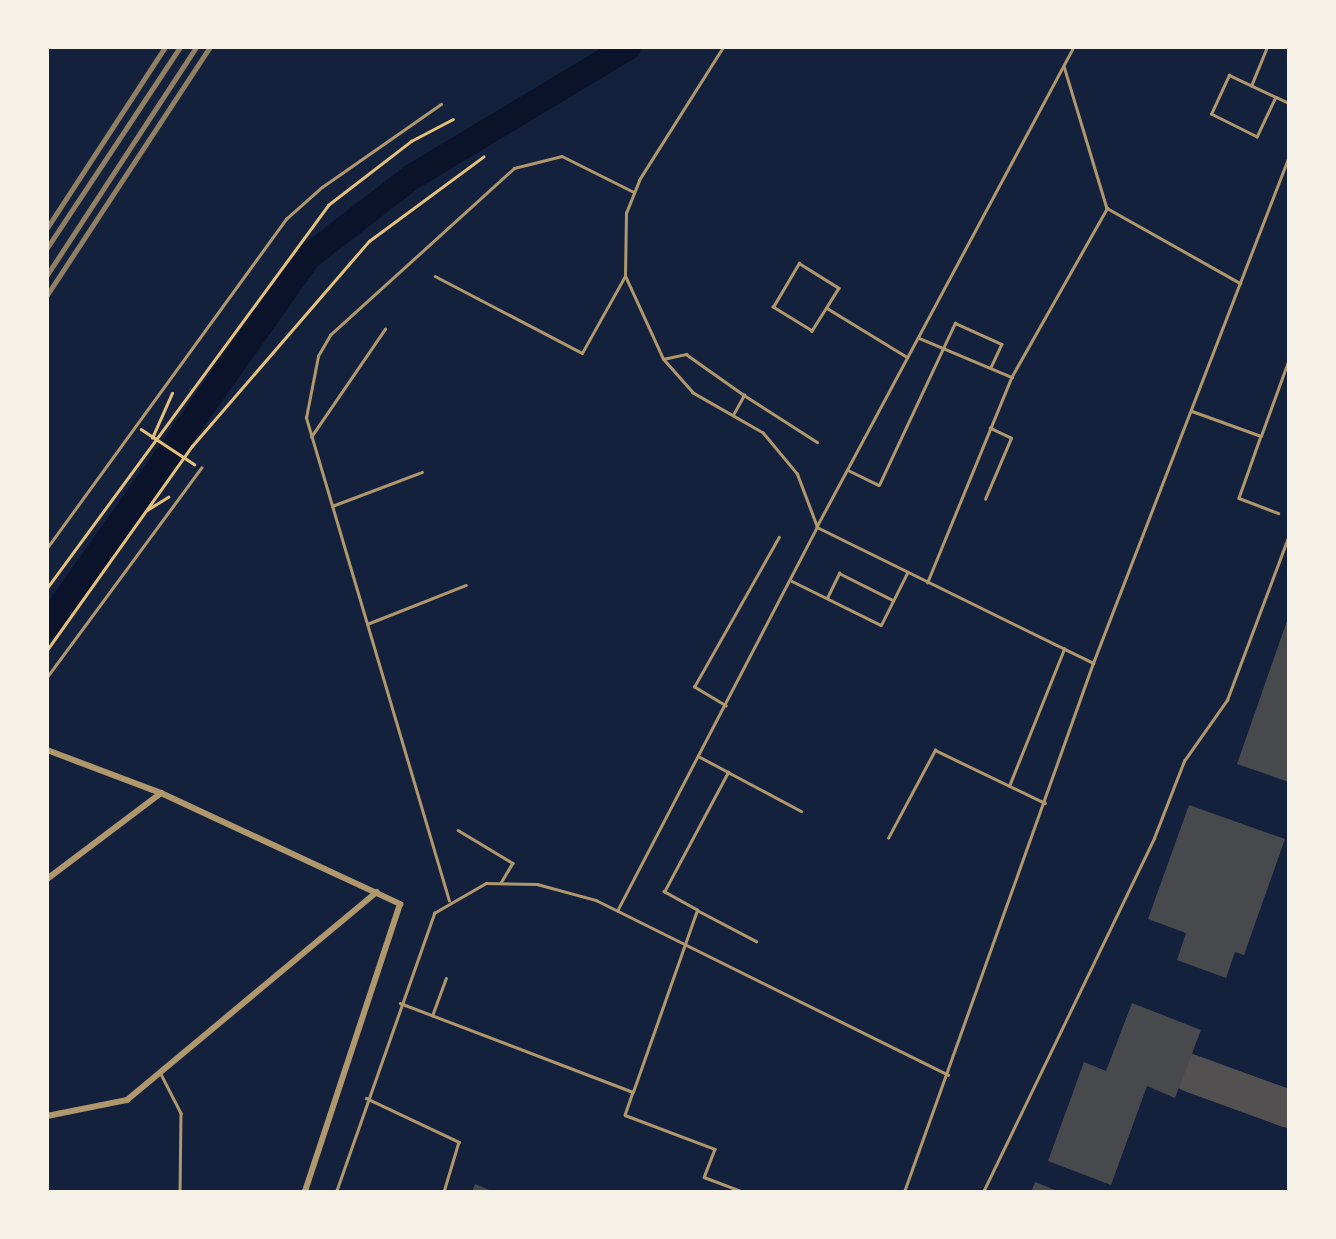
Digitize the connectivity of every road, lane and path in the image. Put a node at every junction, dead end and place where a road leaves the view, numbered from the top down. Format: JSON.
{"nodes":[{"id":1,"x":723,"y":47,"type":"edge"},
{"id":2,"x":1074,"y":47,"type":"edge"},
{"id":3,"x":1267,"y":47,"type":"edge"},
{"id":4,"x":1065,"y":66,"type":"junction"},
{"id":5,"x":1251,"y":86,"type":"junction"},
{"id":6,"x":1276,"y":97,"type":"junction"},
{"id":7,"x":1289,"y":103,"type":"edge"},
{"id":8,"x":441,"y":104,"type":"dead end"},
{"id":9,"x":453,"y":119,"type":"dead end"},
{"id":10,"x":1289,"y":156,"type":"edge"},
{"id":11,"x":482,"y":157,"type":"dead end"},
{"id":12,"x":635,"y":192,"type":"junction"},
{"id":13,"x":1107,"y":208,"type":"junction"},
{"id":14,"x":435,"y":276,"type":"dead end"},
{"id":15,"x":625,"y":276,"type":"junction"},
{"id":16,"x":1240,"y":283,"type":"junction"},
{"id":17,"x":827,"y":308,"type":"junction"},
{"id":18,"x":385,"y":329,"type":"dead end"},
{"id":19,"x":918,"y":338,"type":"junction"},
{"id":20,"x":944,"y":349,"type":"junction"},
{"id":21,"x":908,"y":358,"type":"junction"},
{"id":22,"x":663,"y":359,"type":"junction"},
{"id":23,"x":1289,"y":359,"type":"edge"},
{"id":24,"x":991,"y":368,"type":"junction"},
{"id":25,"x":1012,"y":377,"type":"junction"},
{"id":26,"x":1282,"y":378,"type":"junction"},
{"id":27,"x":1289,"y":380,"type":"edge"},
{"id":28,"x":168,"y":383,"type":"junction"},
{"id":29,"x":744,"y":395,"type":"junction"},
{"id":30,"x":1192,"y":411,"type":"junction"},
{"id":31,"x":733,"y":415,"type":"junction"},
{"id":32,"x":990,"y":428,"type":"junction"},
{"id":33,"x":143,"y":430,"type":"dead end"},
{"id":34,"x":1261,"y":436,"type":"junction"},
{"id":35,"x":312,"y":437,"type":"junction"},
{"id":36,"x":817,"y":442,"type":"dead end"},
{"id":37,"x":151,"y":444,"type":"junction"},
{"id":38,"x":193,"y":464,"type":"dead end"},
{"id":39,"x":201,"y":468,"type":"dead end"},
{"id":40,"x":847,"y":470,"type":"junction"},
{"id":41,"x":422,"y":472,"type":"dead end"},
{"id":42,"x":985,"y":499,"type":"dead end"},
{"id":43,"x":332,"y":506,"type":"junction"},
{"id":44,"x":1278,"y":513,"type":"dead end"},
{"id":45,"x":817,"y":527,"type":"junction"},
{"id":46,"x":1289,"y":535,"type":"edge"},
{"id":47,"x":779,"y":537,"type":"dead end"},
{"id":48,"x":47,"y":548,"type":"edge"},
{"id":49,"x":907,"y":572,"type":"junction"},
{"id":50,"x":792,"y":581,"type":"junction"},
{"id":51,"x":928,"y":582,"type":"junction"},
{"id":52,"x":466,"y":585,"type":"dead end"},
{"id":53,"x":47,"y":588,"type":"edge"},
{"id":54,"x":827,"y":598,"type":"junction"},
{"id":55,"x":893,"y":601,"type":"junction"},
{"id":56,"x":367,"y":624,"type":"junction"},
{"id":57,"x":1064,"y":649,"type":"junction"},
{"id":58,"x":47,"y":650,"type":"edge"},
{"id":59,"x":1093,"y":663,"type":"junction"},
{"id":60,"x":47,"y":677,"type":"edge"},
{"id":61,"x":726,"y":706,"type":"junction"},
{"id":62,"x":47,"y":750,"type":"edge"},
{"id":63,"x":699,"y":756,"type":"junction"},
{"id":64,"x":728,"y":772,"type":"junction"},
{"id":65,"x":1009,"y":786,"type":"junction"},
{"id":66,"x":161,"y":793,"type":"junction"},
{"id":67,"x":1045,"y":803,"type":"junction"},
{"id":68,"x":801,"y":811,"type":"dead end"},
{"id":69,"x":458,"y":830,"type":"dead end"},
{"id":70,"x":888,"y":838,"type":"dead end"},
{"id":71,"x":47,"y":880,"type":"edge"},
{"id":72,"x":501,"y":883,"type":"junction"},
{"id":73,"x":377,"y":892,"type":"junction"},
{"id":74,"x":449,"y":901,"type":"junction"},
{"id":75,"x":697,"y":909,"type":"junction"},
{"id":76,"x":617,"y":911,"type":"junction"},
{"id":77,"x":756,"y":942,"type":"dead end"},
{"id":78,"x":681,"y":944,"type":"junction"},
{"id":79,"x":446,"y":978,"type":"dead end"},
{"id":80,"x":400,"y":1003,"type":"junction"},
{"id":81,"x":432,"y":1016,"type":"junction"},
{"id":82,"x":161,"y":1072,"type":"junction"},
{"id":83,"x":948,"y":1075,"type":"junction"},
{"id":84,"x":633,"y":1092,"type":"junction"},
{"id":85,"x":366,"y":1098,"type":"junction"},
{"id":86,"x":47,"y":1116,"type":"edge"},
{"id":87,"x":180,"y":1192,"type":"edge"},
{"id":88,"x":304,"y":1192,"type":"edge"},
{"id":89,"x":336,"y":1192,"type":"edge"},
{"id":90,"x":444,"y":1192,"type":"edge"},
{"id":91,"x":744,"y":1192,"type":"edge"},
{"id":92,"x":904,"y":1192,"type":"edge"},
{"id":93,"x":984,"y":1192,"type":"edge"}],
"edges":[{"from":1,"to":12,"type":"lane"},
{"from":2,"to":4,"type":"lane"},
{"from":3,"to":5,"type":"lane"},
{"from":4,"to":13,"type":"lane"},
{"from":4,"to":19,"type":"lane"},
{"from":5,"to":6,"type":"lane"},
{"from":5,"to":6,"type":"lane"},
{"from":6,"to":7,"type":"lane"},
{"from":8,"to":28,"type":"lane"},
{"from":9,"to":37,"type":"path"},
{"from":10,"to":16,"type":"lane"},
{"from":11,"to":58,"type":"path"},
{"from":12,"to":15,"type":"lane"},
{"from":12,"to":35,"type":"lane"},
{"from":13,"to":16,"type":"lane"},
{"from":13,"to":25,"type":"lane"},
{"from":14,"to":15,"type":"lane"},
{"from":15,"to":22,"type":"lane"},
{"from":16,"to":30,"type":"lane"},
{"from":17,"to":17,"type":"lane"},
{"from":17,"to":21,"type":"lane"},
{"from":18,"to":35,"type":"lane"},
{"from":19,"to":20,"type":"lane"},
{"from":19,"to":21,"type":"lane"},
{"from":20,"to":24,"type":"lane"},
{"from":20,"to":24,"type":"lane"},
{"from":20,"to":40,"type":"lane"},
{"from":21,"to":40,"type":"lane"},
{"from":22,"to":29,"type":"lane"},
{"from":22,"to":31,"type":"lane"},
{"from":23,"to":26,"type":"lane"},
{"from":24,"to":25,"type":"lane"},
{"from":25,"to":32,"type":"lane"},
{"from":26,"to":27,"type":"lane"},
{"from":26,"to":34,"type":"lane"},
{"from":28,"to":37,"type":"path"},
{"from":28,"to":48,"type":"lane"},
{"from":29,"to":31,"type":"lane"},
{"from":29,"to":36,"type":"lane"},
{"from":30,"to":34,"type":"lane"},
{"from":30,"to":59,"type":"lane"},
{"from":31,"to":45,"type":"lane"},
{"from":32,"to":42,"type":"lane"},
{"from":32,"to":51,"type":"lane"},
{"from":33,"to":38,"type":"path"},
{"from":34,"to":44,"type":"lane"},
{"from":35,"to":43,"type":"lane"},
{"from":37,"to":53,"type":"path"},
{"from":39,"to":60,"type":"lane"},
{"from":40,"to":45,"type":"lane"},
{"from":41,"to":43,"type":"lane"},
{"from":43,"to":56,"type":"lane"},
{"from":45,"to":49,"type":"lane"},
{"from":45,"to":50,"type":"lane"},
{"from":46,"to":93,"type":"lane"},
{"from":47,"to":61,"type":"lane"},
{"from":49,"to":51,"type":"lane"},
{"from":49,"to":55,"type":"lane"},
{"from":50,"to":54,"type":"lane"},
{"from":50,"to":61,"type":"lane"},
{"from":51,"to":57,"type":"lane"},
{"from":52,"to":56,"type":"lane"},
{"from":54,"to":55,"type":"lane"},
{"from":54,"to":55,"type":"lane"},
{"from":56,"to":74,"type":"lane"},
{"from":57,"to":59,"type":"lane"},
{"from":57,"to":65,"type":"lane"},
{"from":59,"to":67,"type":"lane"},
{"from":61,"to":63,"type":"lane"},
{"from":62,"to":66,"type":"street"},
{"from":63,"to":64,"type":"lane"},
{"from":63,"to":76,"type":"lane"},
{"from":64,"to":68,"type":"lane"},
{"from":64,"to":75,"type":"lane"},
{"from":65,"to":67,"type":"lane"},
{"from":65,"to":70,"type":"lane"},
{"from":66,"to":71,"type":"street"},
{"from":66,"to":73,"type":"street"},
{"from":67,"to":83,"type":"lane"},
{"from":69,"to":72,"type":"lane"},
{"from":72,"to":74,"type":"lane"},
{"from":72,"to":76,"type":"lane"},
{"from":73,"to":82,"type":"street"},
{"from":73,"to":88,"type":"street"},
{"from":74,"to":80,"type":"lane"},
{"from":75,"to":77,"type":"lane"},
{"from":75,"to":78,"type":"lane"},
{"from":76,"to":78,"type":"lane"},
{"from":78,"to":83,"type":"lane"},
{"from":78,"to":84,"type":"lane"},
{"from":79,"to":81,"type":"lane"},
{"from":80,"to":81,"type":"lane"},
{"from":80,"to":85,"type":"lane"},
{"from":81,"to":84,"type":"lane"},
{"from":82,"to":86,"type":"street"},
{"from":82,"to":87,"type":"lane"},
{"from":83,"to":92,"type":"lane"},
{"from":84,"to":91,"type":"lane"},
{"from":85,"to":89,"type":"lane"},
{"from":85,"to":90,"type":"lane"}]}
